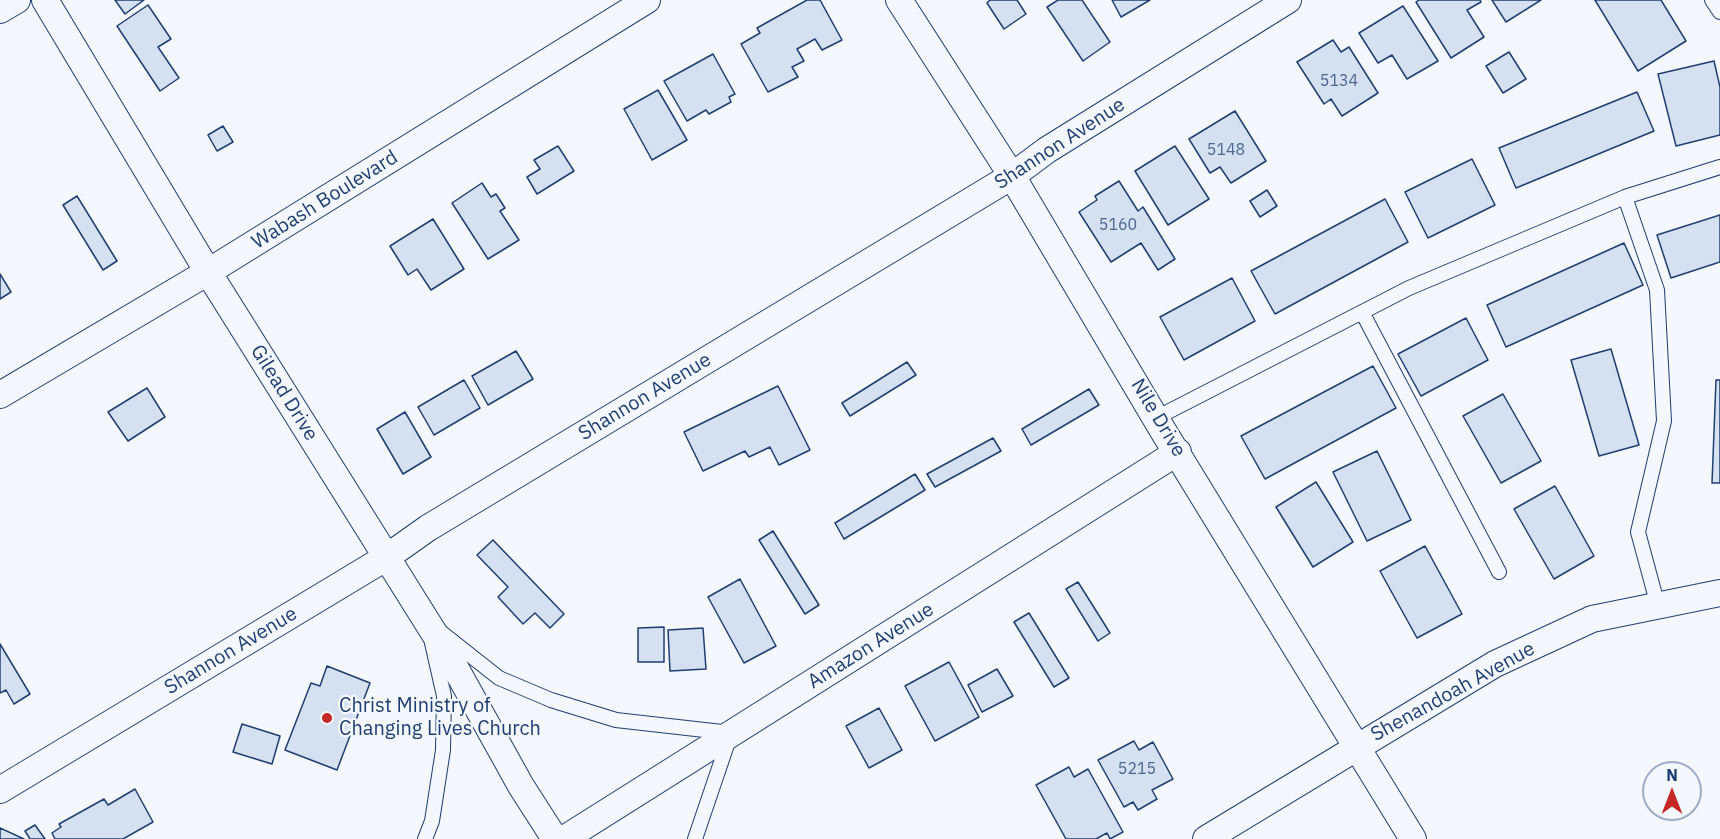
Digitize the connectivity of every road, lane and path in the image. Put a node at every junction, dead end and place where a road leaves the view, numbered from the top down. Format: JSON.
{"nodes":[{"id":1,"x":17,"y":0,"type":"edge"},
{"id":2,"x":45,"y":0,"type":"edge"},
{"id":3,"x":647,"y":0,"type":"edge"},
{"id":4,"x":899,"y":0,"type":"edge"},
{"id":5,"x":1288,"y":0,"type":"edge"},
{"id":6,"x":1712,"y":0,"type":"edge"},
{"id":7,"x":0,"y":10,"type":"edge"},
{"id":8,"x":1720,"y":12,"type":"edge"},
{"id":9,"x":1720,"y":167,"type":"edge"},
{"id":10,"x":1012,"y":176,"type":"junction"},
{"id":11,"x":1625,"y":196,"type":"junction"},
{"id":12,"x":208,"y":272,"type":"junction"},
{"id":13,"x":1362,"y":312,"type":"junction"},
{"id":14,"x":0,"y":395,"type":"edge"},
{"id":15,"x":1156,"y":418,"type":"junction"},
{"id":16,"x":1178,"y":452,"type":"junction"},
{"id":17,"x":387,"y":557,"type":"junction"},
{"id":18,"x":1499,"y":572,"type":"dead end"},
{"id":19,"x":1720,"y":593,"type":"edge"},
{"id":20,"x":1658,"y":606,"type":"junction"},
{"id":21,"x":426,"y":620,"type":"junction"},
{"id":22,"x":731,"y":733,"type":"junction"},
{"id":23,"x":1357,"y":746,"type":"junction"},
{"id":24,"x":0,"y":790,"type":"edge"},
{"id":25,"x":425,"y":839,"type":"edge"},
{"id":26,"x":555,"y":839,"type":"edge"},
{"id":27,"x":564,"y":839,"type":"edge"},
{"id":28,"x":694,"y":839,"type":"edge"},
{"id":29,"x":1206,"y":839,"type":"edge"},
{"id":30,"x":1413,"y":839,"type":"edge"}],
"edges":[{"from":1,"to":7,"type":"street"},
{"from":2,"to":12,"type":"street","name":"Gilead Drive"},
{"from":3,"to":12,"type":"street","name":"Wabash Boulevard"},
{"from":4,"to":10,"type":"street","name":"Nile Drive"},
{"from":5,"to":10,"type":"street","name":"Shannon Avenue"},
{"from":6,"to":8,"type":"lane"},
{"from":9,"to":11,"type":"lane"},
{"from":10,"to":15,"type":"street","name":"Nile Drive"},
{"from":10,"to":17,"type":"street","name":"Shannon Avenue"},
{"from":11,"to":13,"type":"lane"},
{"from":11,"to":20,"type":"lane"},
{"from":12,"to":14,"type":"street","name":"Wabash Boulevard"},
{"from":12,"to":17,"type":"street","name":"Gilead Drive"},
{"from":13,"to":15,"type":"lane"},
{"from":13,"to":18,"type":"lane"},
{"from":15,"to":16,"type":"street","name":"Nile Drive"},
{"from":16,"to":22,"type":"street","name":"Amazon Avenue"},
{"from":16,"to":23,"type":"street","name":"Nile Drive"},
{"from":17,"to":21,"type":"street","name":"Gilead Drive"},
{"from":17,"to":24,"type":"street","name":"Shannon Avenue"},
{"from":19,"to":20,"type":"street","name":"Shenandoah Avenue"},
{"from":20,"to":23,"type":"street","name":"Shenandoah Avenue"},
{"from":21,"to":22,"type":"lane"},
{"from":21,"to":25,"type":"lane"},
{"from":21,"to":26,"type":"street","name":"Gilead Drive"},
{"from":22,"to":27,"type":"street","name":"Amazon Avenue"},
{"from":22,"to":28,"type":"lane"},
{"from":23,"to":29,"type":"street","name":"Shenandoah Avenue"},
{"from":23,"to":30,"type":"street","name":"Nile Drive"}]}
